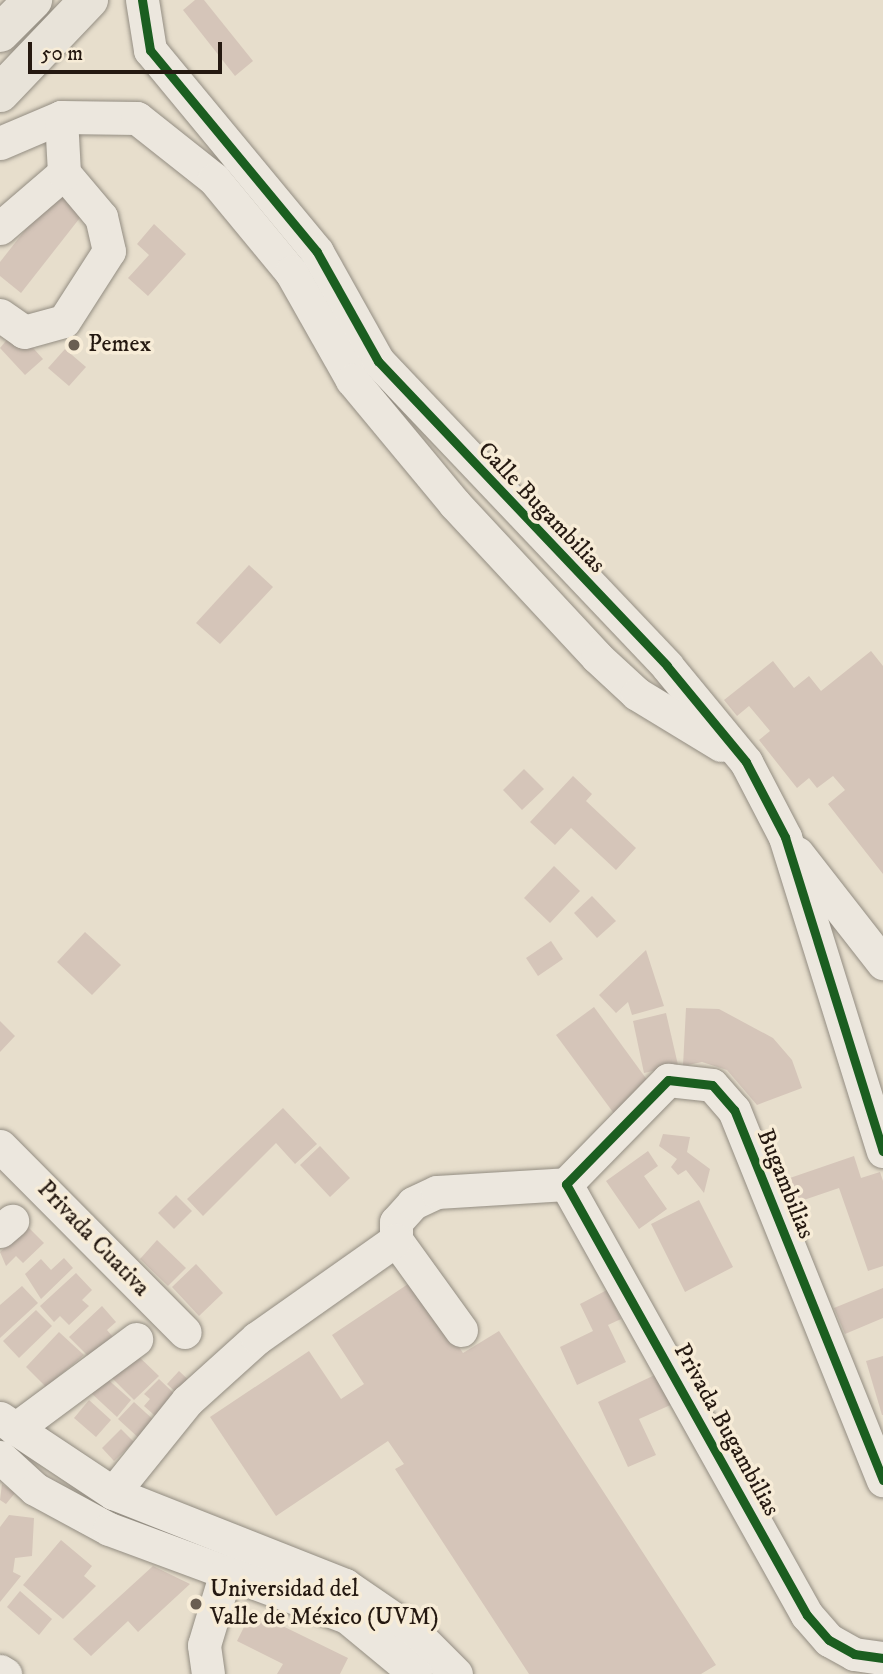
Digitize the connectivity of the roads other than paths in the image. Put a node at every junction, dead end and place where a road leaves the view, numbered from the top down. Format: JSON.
{"nodes":[{"id":1,"x":33,"y":0,"type":"edge"},
{"id":2,"x":89,"y":0,"type":"edge"},
{"id":3,"x":142,"y":0,"type":"edge"},
{"id":4,"x":0,"y":33,"type":"edge"},
{"id":5,"x":0,"y":93,"type":"edge"},
{"id":6,"x":61,"y":117,"type":"junction"},
{"id":7,"x":0,"y":143,"type":"edge"},
{"id":8,"x":64,"y":173,"type":"junction"},
{"id":9,"x":0,"y":228,"type":"edge"},
{"id":10,"x":0,"y":315,"type":"edge"},
{"id":11,"x":378,"y":361,"type":"junction"},
{"id":12,"x":352,"y":380,"type":"junction"},
{"id":13,"x":746,"y":762,"type":"junction"},
{"id":14,"x":785,"y":837,"type":"junction"},
{"id":15,"x":882,"y":958,"type":"edge"},
{"id":16,"x":0,"y":1146,"type":"edge"},
{"id":17,"x":883,"y":1151,"type":"edge"},
{"id":18,"x":566,"y":1184,"type":"junction"},
{"id":19,"x":396,"y":1240,"type":"junction"},
{"id":20,"x":461,"y":1330,"type":"dead end"},
{"id":21,"x":185,"y":1332,"type":"dead end"},
{"id":22,"x":136,"y":1339,"type":"dead end"},
{"id":23,"x":5,"y":1435,"type":"edge"},
{"id":24,"x":883,"y":1480,"type":"edge"},
{"id":25,"x":113,"y":1493,"type":"junction"},
{"id":26,"x":226,"y":1572,"type":"junction"},
{"id":27,"x":883,"y":1658,"type":"edge"},
{"id":28,"x":0,"y":1671,"type":"edge"},
{"id":29,"x":5,"y":1674,"type":"edge"},
{"id":30,"x":208,"y":1674,"type":"edge"},
{"id":31,"x":416,"y":1674,"type":"edge"},
{"id":32,"x":456,"y":1674,"type":"edge"}],
"edges":[{"from":1,"to":4,"type":"main road"},
{"from":2,"to":5,"type":"main road"},
{"from":3,"to":11,"type":"street","name":"Calle Bugambilias"},
{"from":6,"to":7,"type":"street"},
{"from":6,"to":8,"type":"street"},
{"from":6,"to":12,"type":"street"},
{"from":8,"to":9,"type":"street"},
{"from":8,"to":10,"type":"street"},
{"from":11,"to":12,"type":"street"},
{"from":11,"to":13,"type":"street","name":"Calle Bugambilias"},
{"from":12,"to":13,"type":"street"},
{"from":13,"to":14,"type":"street","name":"Calle Bugambilias"},
{"from":14,"to":15,"type":"street"},
{"from":14,"to":17,"type":"street","name":"Calle Bugambilias"},
{"from":16,"to":21,"type":"street","name":"Privada Cuativa"},
{"from":18,"to":19,"type":"street"},
{"from":18,"to":24,"type":"street","name":"Bugambilias"},
{"from":18,"to":27,"type":"street","name":"Privada Bugambilias"},
{"from":19,"to":20,"type":"street"},
{"from":19,"to":25,"type":"street"},
{"from":22,"to":23,"type":"street"},
{"from":23,"to":25,"type":"street"},
{"from":23,"to":26,"type":"street"},
{"from":25,"to":32,"type":"street"},
{"from":26,"to":30,"type":"street"},
{"from":26,"to":31,"type":"street"},
{"from":28,"to":29,"type":"street"}]}
